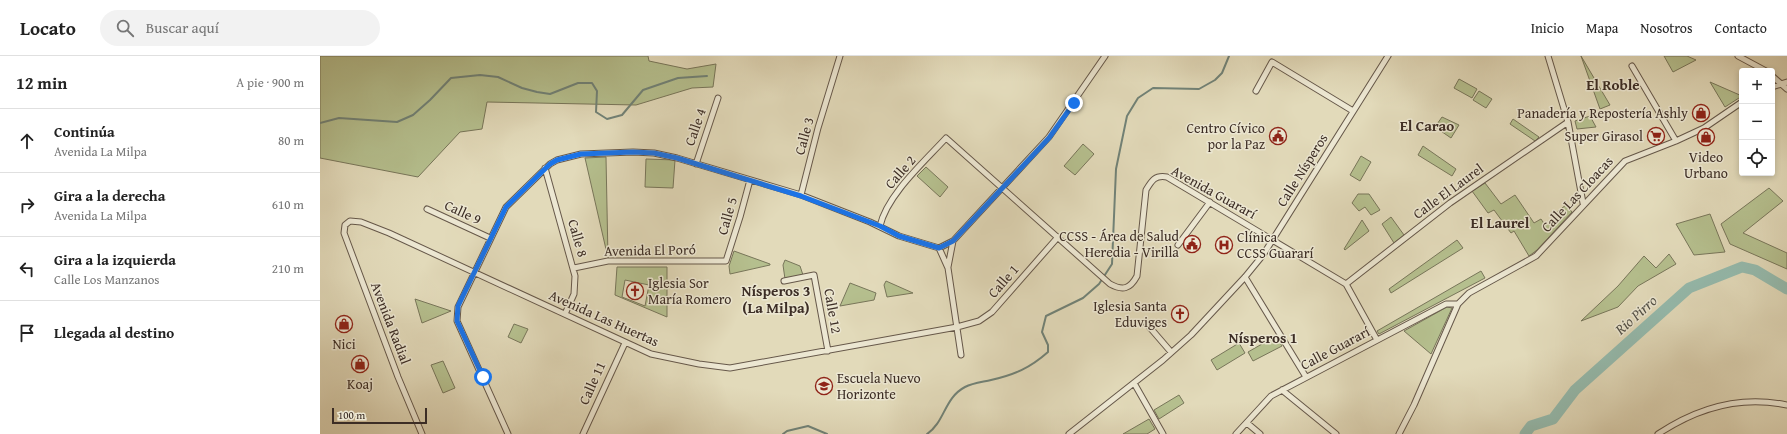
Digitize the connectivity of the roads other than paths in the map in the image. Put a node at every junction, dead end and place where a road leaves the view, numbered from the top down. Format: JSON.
{"nodes":[{"id":1,"x":840,"y":56,"type":"edge"},
{"id":2,"x":1104,"y":56,"type":"edge"},
{"id":3,"x":1388,"y":56,"type":"edge"},
{"id":4,"x":1548,"y":56,"type":"edge"},
{"id":5,"x":1742,"y":57,"type":"edge"},
{"id":6,"x":1632,"y":66,"type":"dead end"},
{"id":7,"x":1761,"y":68,"type":"edge"},
{"id":8,"x":1775,"y":78,"type":"edge"},
{"id":9,"x":1784,"y":83,"type":"edge"},
{"id":10,"x":1787,"y":89,"type":"edge"},
{"id":11,"x":1256,"y":91,"type":"dead end"},
{"id":12,"x":718,"y":98,"type":"dead end"},
{"id":13,"x":1739,"y":104,"type":"edge"},
{"id":14,"x":1353,"y":112,"type":"junction"},
{"id":15,"x":1568,"y":122,"type":"junction"},
{"id":16,"x":946,"y":138,"type":"joint"},
{"id":17,"x":1676,"y":141,"type":"junction"},
{"id":18,"x":696,"y":164,"type":"junction"},
{"id":19,"x":545,"y":168,"type":"junction"},
{"id":20,"x":750,"y":180,"type":"junction"},
{"id":21,"x":1002,"y":187,"type":"junction"},
{"id":22,"x":801,"y":196,"type":"junction"},
{"id":23,"x":1210,"y":202,"type":"junction"},
{"id":24,"x":1583,"y":203,"type":"junction"},
{"id":25,"x":427,"y":209,"type":"dead end"},
{"id":26,"x":350,"y":221,"type":"joint"},
{"id":27,"x":880,"y":226,"type":"junction"},
{"id":28,"x":1058,"y":236,"type":"junction"},
{"id":29,"x":490,"y":238,"type":"junction"},
{"id":30,"x":1272,"y":240,"type":"junction"},
{"id":31,"x":953,"y":241,"type":"junction"},
{"id":32,"x":1178,"y":245,"type":"dead end"},
{"id":33,"x":939,"y":248,"type":"junction"},
{"id":34,"x":727,"y":259,"type":"joint"},
{"id":35,"x":574,"y":268,"type":"junction"},
{"id":36,"x":948,"y":268,"type":"junction"},
{"id":37,"x":473,"y":272,"type":"junction"},
{"id":38,"x":1245,"y":277,"type":"junction"},
{"id":39,"x":784,"y":281,"type":"dead end"},
{"id":40,"x":1346,"y":284,"type":"junction"},
{"id":41,"x":1458,"y":304,"type":"junction"},
{"id":42,"x":566,"y":314,"type":"junction"},
{"id":43,"x":1146,"y":323,"type":"dead end"},
{"id":44,"x":957,"y":327,"type":"junction"},
{"id":45,"x":1377,"y":340,"type":"junction"},
{"id":46,"x":625,"y":343,"type":"junction"},
{"id":47,"x":828,"y":351,"type":"junction"},
{"id":48,"x":1171,"y":352,"type":"junction"},
{"id":49,"x":961,"y":355,"type":"dead end"},
{"id":50,"x":1306,"y":377,"type":"junction"},
{"id":51,"x":1134,"y":382,"type":"junction"},
{"id":52,"x":1282,"y":390,"type":"junction"},
{"id":53,"x":1787,"y":405,"type":"edge"},
{"id":54,"x":1247,"y":424,"type":"junction"},
{"id":55,"x":422,"y":434,"type":"edge"},
{"id":56,"x":508,"y":434,"type":"edge"},
{"id":57,"x":583,"y":434,"type":"edge"},
{"id":58,"x":1069,"y":434,"type":"edge"},
{"id":59,"x":1163,"y":434,"type":"edge"},
{"id":60,"x":1236,"y":434,"type":"edge"},
{"id":61,"x":1260,"y":434,"type":"edge"},
{"id":62,"x":1336,"y":434,"type":"edge"},
{"id":63,"x":1399,"y":434,"type":"edge"},
{"id":64,"x":1658,"y":434,"type":"edge"}],
"edges":[{"from":1,"to":22,"type":"street","name":"Calle 3"},
{"from":2,"to":21,"type":"street"},
{"from":3,"to":14,"type":"street","name":"Calle Nísperos"},
{"from":4,"to":15,"type":"street"},
{"from":5,"to":7,"type":"street"},
{"from":6,"to":17,"type":"street"},
{"from":8,"to":9,"type":"street"},
{"from":9,"to":10,"type":"street"},
{"from":11,"to":14,"type":"street"},
{"from":12,"to":18,"type":"street","name":"Calle 4"},
{"from":13,"to":17,"type":"street","name":"Calle Las Cloacas"},
{"from":14,"to":30,"type":"street","name":"Calle Nísperos"},
{"from":15,"to":24,"type":"street"},
{"from":15,"to":40,"type":"street","name":"Calle El Laurel"},
{"from":16,"to":21,"type":"street","name":"Avenida Guararí"},
{"from":16,"to":27,"type":"street","name":"Calle 2"},
{"from":17,"to":24,"type":"street","name":"Calle Las Cloacas"},
{"from":18,"to":19,"type":"street"},
{"from":18,"to":20,"type":"street"},
{"from":19,"to":29,"type":"street"},
{"from":19,"to":35,"type":"street","name":"Calle 8"},
{"from":20,"to":22,"type":"street"},
{"from":20,"to":34,"type":"street","name":"Calle 5"},
{"from":21,"to":28,"type":"street","name":"Avenida Guararí"},
{"from":21,"to":31,"type":"street"},
{"from":22,"to":27,"type":"street"},
{"from":23,"to":28,"type":"street","name":"Avenida Guararí"},
{"from":23,"to":30,"type":"street","name":"Avenida Guararí"},
{"from":23,"to":32,"type":"street"},
{"from":24,"to":41,"type":"street","name":"Calle Las Cloacas"},
{"from":25,"to":29,"type":"street","name":"Calle 9"},
{"from":26,"to":37,"type":"street","name":"Avenida Las Huertas"},
{"from":26,"to":55,"type":"street","name":"Avenida Radial"},
{"from":27,"to":33,"type":"street"},
{"from":28,"to":44,"type":"street","name":"Calle 1"},
{"from":29,"to":37,"type":"street"},
{"from":30,"to":38,"type":"street","name":"Calle Nísperos"},
{"from":30,"to":40,"type":"street","name":"Avenida Guararí"},
{"from":31,"to":33,"type":"street"},
{"from":31,"to":36,"type":"street"},
{"from":33,"to":36,"type":"street"},
{"from":34,"to":35,"type":"street","name":"Avenida El Poró"},
{"from":35,"to":42,"type":"street","name":"Calle 8"},
{"from":36,"to":44,"type":"street"},
{"from":37,"to":42,"type":"street","name":"Avenida Las Huertas"},
{"from":37,"to":56,"type":"street"},
{"from":38,"to":48,"type":"street","name":"Calle Nísperos"},
{"from":38,"to":50,"type":"street"},
{"from":39,"to":47,"type":"street","name":"Calle 12"},
{"from":40,"to":45,"type":"street"},
{"from":41,"to":45,"type":"street","name":"Calle Guararí"},
{"from":41,"to":63,"type":"street","name":"Calle Las Cloacas"},
{"from":42,"to":46,"type":"street","name":"Avenida Las Huertas"},
{"from":43,"to":48,"type":"street"},
{"from":44,"to":47,"type":"street","name":"Avenida Las Huertas"},
{"from":44,"to":49,"type":"street"},
{"from":45,"to":50,"type":"street","name":"Calle Guararí"},
{"from":46,"to":47,"type":"street","name":"Avenida Las Huertas"},
{"from":46,"to":57,"type":"street","name":"Calle 11"},
{"from":48,"to":51,"type":"street","name":"Calle Nísperos"},
{"from":50,"to":52,"type":"street","name":"Calle Guararí"},
{"from":51,"to":58,"type":"street","name":"Calle Nísperos"},
{"from":51,"to":59,"type":"street"},
{"from":52,"to":54,"type":"street","name":"Calle Guararí"},
{"from":52,"to":62,"type":"street"},
{"from":53,"to":64,"type":"street"},
{"from":54,"to":60,"type":"street","name":"Calle Guararí"},
{"from":54,"to":61,"type":"street"}]}
